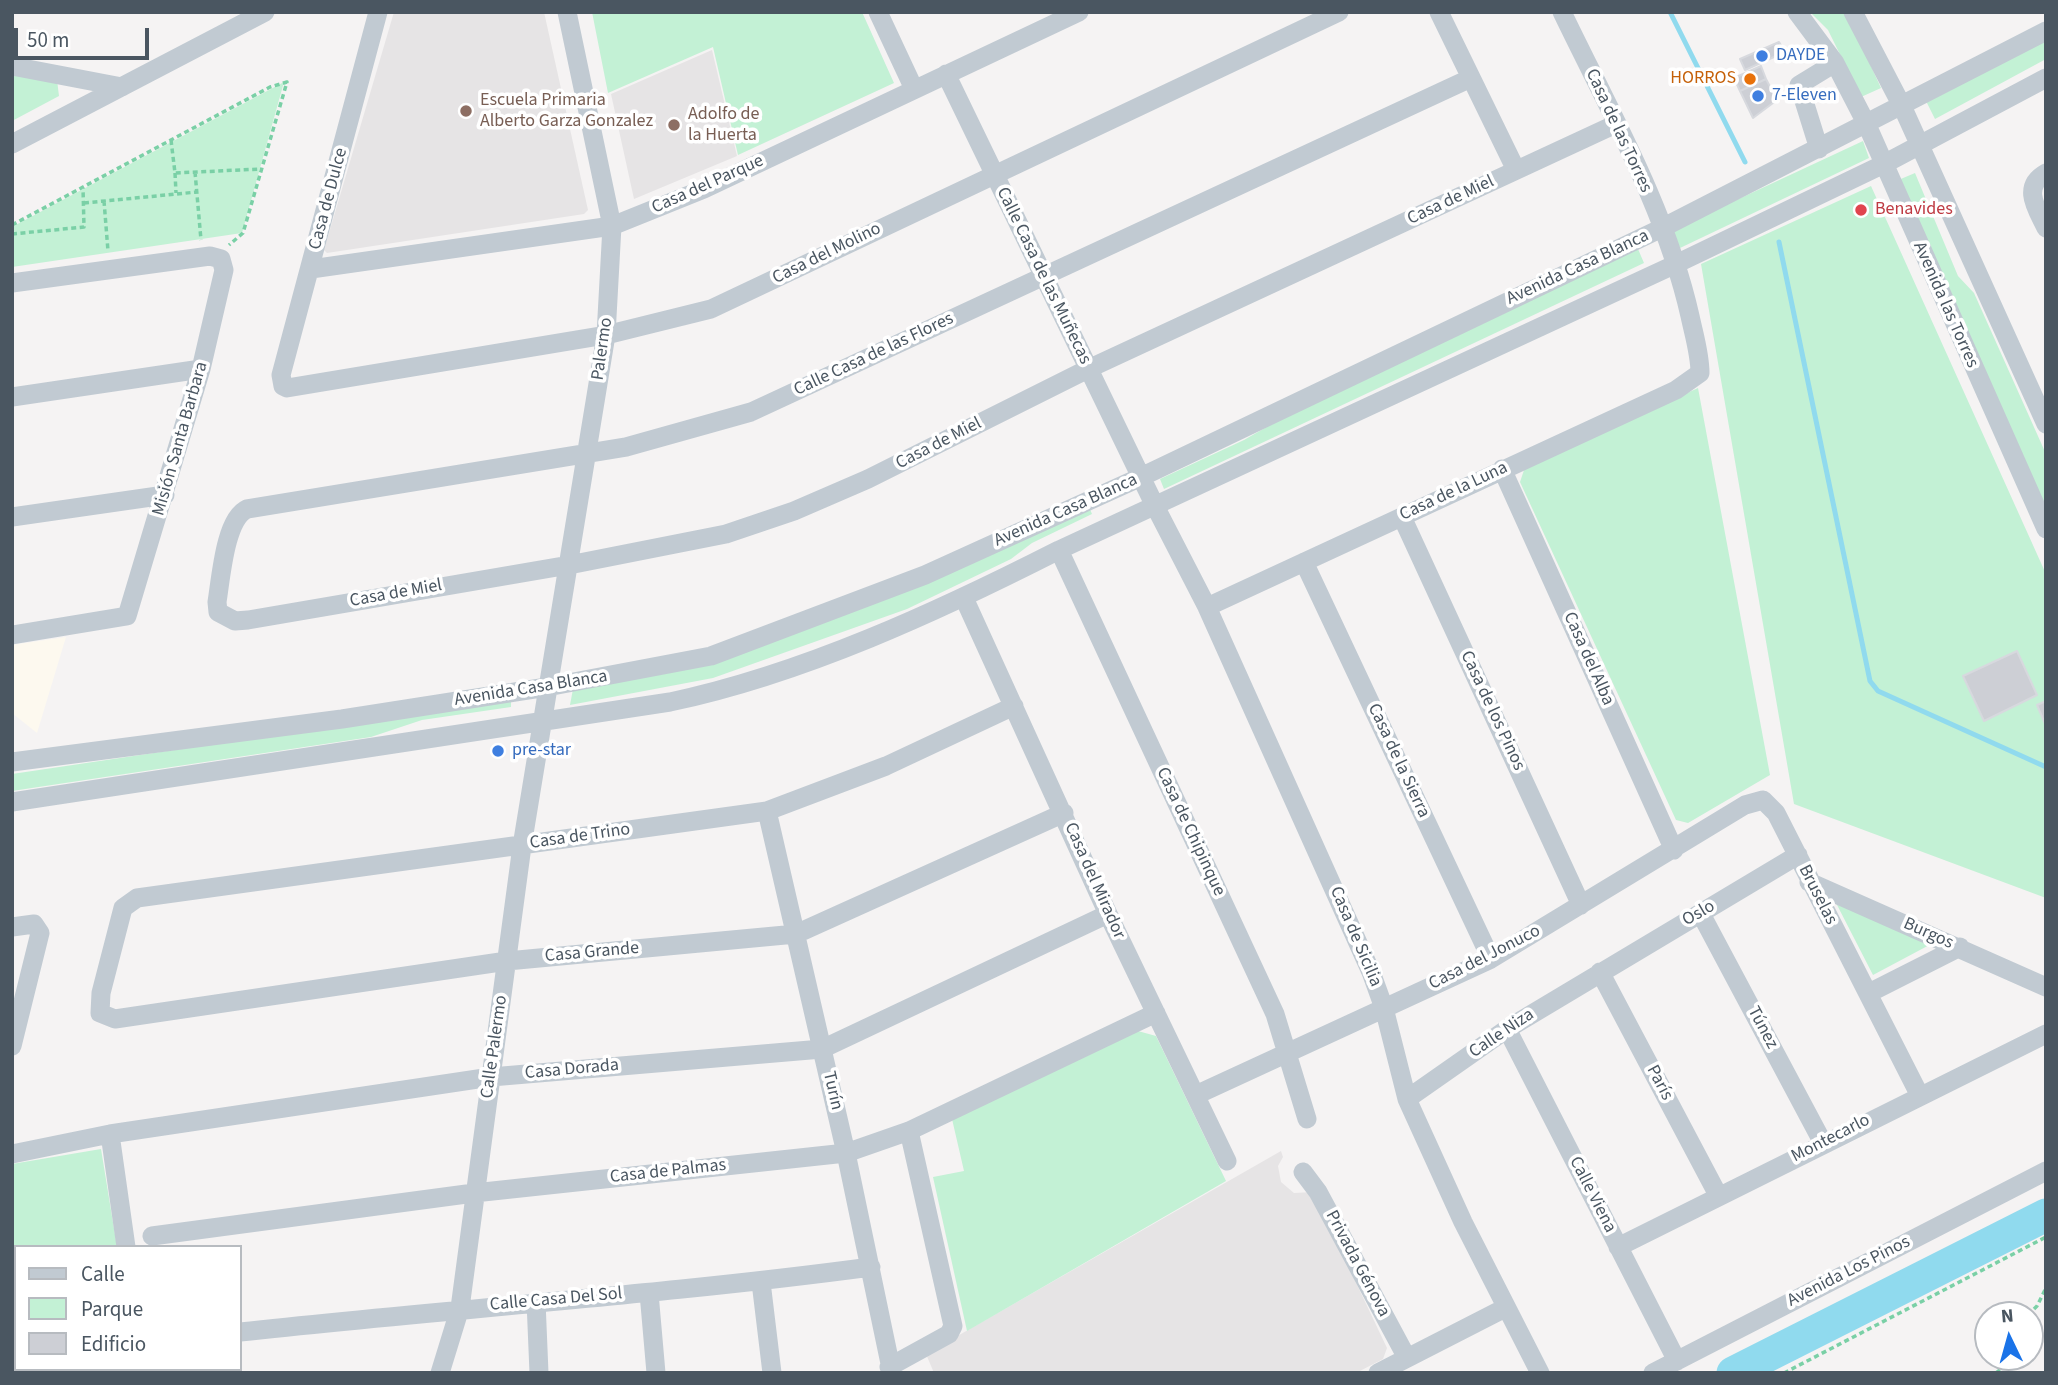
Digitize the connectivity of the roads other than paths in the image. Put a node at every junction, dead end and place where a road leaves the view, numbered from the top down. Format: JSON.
{"nodes":[{"id":1,"x":265,"y":12,"type":"edge"},
{"id":2,"x":378,"y":12,"type":"edge"},
{"id":3,"x":566,"y":12,"type":"edge"},
{"id":4,"x":878,"y":12,"type":"edge"},
{"id":5,"x":1079,"y":12,"type":"edge"},
{"id":6,"x":1339,"y":12,"type":"edge"},
{"id":7,"x":1439,"y":12,"type":"edge"},
{"id":8,"x":1562,"y":12,"type":"edge"},
{"id":9,"x":1797,"y":12,"type":"edge"},
{"id":10,"x":1853,"y":12,"type":"edge"},
{"id":11,"x":2046,"y":32,"type":"edge"},
{"id":12,"x":1835,"y":63,"type":"junction"},
{"id":13,"x":12,"y":66,"type":"edge"},
{"id":14,"x":946,"y":75,"type":"junction"},
{"id":15,"x":1471,"y":78,"type":"junction"},
{"id":16,"x":2046,"y":78,"type":"edge"},
{"id":17,"x":122,"y":87,"type":"junction"},
{"id":18,"x":914,"y":89,"type":"junction"},
{"id":19,"x":1902,"y":106,"type":"junction"},
{"id":20,"x":1616,"y":124,"type":"junction"},
{"id":21,"x":1867,"y":125,"type":"junction"},
{"id":22,"x":12,"y":144,"type":"edge"},
{"id":23,"x":1919,"y":146,"type":"junction"},
{"id":24,"x":1819,"y":149,"type":"junction"},
{"id":25,"x":1884,"y":164,"type":"junction"},
{"id":26,"x":1516,"y":170,"type":"junction"},
{"id":27,"x":994,"y":172,"type":"junction"},
{"id":28,"x":2046,"y":173,"type":"edge"},
{"id":29,"x":612,"y":226,"type":"junction"},
{"id":30,"x":1662,"y":228,"type":"junction"},
{"id":31,"x":2046,"y":228,"type":"edge"},
{"id":32,"x":1676,"y":264,"type":"junction"},
{"id":33,"x":311,"y":269,"type":"junction"},
{"id":34,"x":1043,"y":275,"type":"junction"},
{"id":35,"x":12,"y":283,"type":"edge"},
{"id":36,"x":606,"y":335,"type":"junction"},
{"id":37,"x":201,"y":369,"type":"junction"},
{"id":38,"x":1088,"y":369,"type":"junction"},
{"id":39,"x":1700,"y":373,"type":"joint"},
{"id":40,"x":283,"y":386,"type":"joint"},
{"id":41,"x":12,"y":397,"type":"edge"},
{"id":42,"x":2046,"y":424,"type":"edge"},
{"id":43,"x":587,"y":452,"type":"junction"},
{"id":44,"x":1502,"y":469,"type":"junction"},
{"id":45,"x":1141,"y":477,"type":"junction"},
{"id":46,"x":165,"y":495,"type":"junction"},
{"id":47,"x":1155,"y":506,"type":"junction"},
{"id":48,"x":12,"y":517,"type":"edge"},
{"id":49,"x":1402,"y":517,"type":"junction"},
{"id":50,"x":2046,"y":529,"type":"edge"},
{"id":51,"x":1059,"y":550,"type":"junction"},
{"id":52,"x":1304,"y":562,"type":"junction"},
{"id":53,"x":569,"y":565,"type":"junction"},
{"id":54,"x":964,"y":598,"type":"junction"},
{"id":55,"x":1207,"y":607,"type":"junction"},
{"id":56,"x":219,"y":612,"type":"joint"},
{"id":57,"x":12,"y":635,"type":"edge"},
{"id":58,"x":547,"y":687,"type":"junction"},
{"id":59,"x":1014,"y":706,"type":"junction"},
{"id":60,"x":542,"y":720,"type":"junction"},
{"id":61,"x":12,"y":762,"type":"edge"},
{"id":62,"x":1763,"y":800,"type":"joint"},
{"id":63,"x":12,"y":802,"type":"edge"},
{"id":64,"x":767,"y":811,"type":"junction"},
{"id":65,"x":1064,"y":813,"type":"junction"},
{"id":66,"x":522,"y":846,"type":"junction"},
{"id":67,"x":1674,"y":850,"type":"junction"},
{"id":68,"x":1798,"y":855,"type":"junction"},
{"id":69,"x":1809,"y":881,"type":"junction"},
{"id":70,"x":1581,"y":905,"type":"junction"},
{"id":71,"x":1108,"y":914,"type":"junction"},
{"id":72,"x":1701,"y":914,"type":"junction"},
{"id":73,"x":12,"y":927,"type":"edge"},
{"id":74,"x":796,"y":934,"type":"junction"},
{"id":75,"x":1960,"y":947,"type":"junction"},
{"id":76,"x":1491,"y":959,"type":"junction"},
{"id":77,"x":507,"y":961,"type":"junction"},
{"id":78,"x":1600,"y":972,"type":"junction"},
{"id":79,"x":2046,"y":988,"type":"edge"},
{"id":80,"x":1869,"y":993,"type":"junction"},
{"id":81,"x":1384,"y":1008,"type":"junction"},
{"id":82,"x":100,"y":1013,"type":"joint"},
{"id":83,"x":1156,"y":1013,"type":"junction"},
{"id":84,"x":1507,"y":1029,"type":"junction"},
{"id":85,"x":2046,"y":1034,"type":"edge"},
{"id":86,"x":13,"y":1041,"type":"edge"},
{"id":87,"x":822,"y":1049,"type":"junction"},
{"id":88,"x":1286,"y":1054,"type":"junction"},
{"id":89,"x":491,"y":1077,"type":"junction"},
{"id":90,"x":1919,"y":1094,"type":"junction"},
{"id":91,"x":1196,"y":1095,"type":"junction"},
{"id":92,"x":1407,"y":1099,"type":"junction"},
{"id":93,"x":1307,"y":1119,"type":"dead end"},
{"id":94,"x":909,"y":1131,"type":"junction"},
{"id":95,"x":110,"y":1134,"type":"junction"},
{"id":96,"x":1822,"y":1143,"type":"junction"},
{"id":97,"x":846,"y":1153,"type":"junction"},
{"id":98,"x":12,"y":1154,"type":"edge"},
{"id":99,"x":1227,"y":1161,"type":"dead end"},
{"id":100,"x":2046,"y":1171,"type":"edge"},
{"id":101,"x":1303,"y":1172,"type":"dead end"},
{"id":102,"x":474,"y":1193,"type":"junction"},
{"id":103,"x":1718,"y":1195,"type":"junction"},
{"id":104,"x":152,"y":1236,"type":"dead end"},
{"id":105,"x":126,"y":1245,"type":"edge"},
{"id":106,"x":1618,"y":1247,"type":"junction"},
{"id":107,"x":871,"y":1267,"type":"junction"},
{"id":108,"x":761,"y":1282,"type":"junction"},
{"id":109,"x":649,"y":1293,"type":"junction"},
{"id":110,"x":536,"y":1301,"type":"junction"},
{"id":111,"x":460,"y":1308,"type":"junction"},
{"id":112,"x":1505,"y":1308,"type":"junction"},
{"id":113,"x":242,"y":1332,"type":"edge"},
{"id":114,"x":1407,"y":1358,"type":"junction"},
{"id":115,"x":1676,"y":1361,"type":"junction"},
{"id":116,"x":890,"y":1370,"type":"edge"},
{"id":117,"x":440,"y":1373,"type":"edge"},
{"id":118,"x":539,"y":1373,"type":"edge"},
{"id":119,"x":656,"y":1373,"type":"edge"},
{"id":120,"x":772,"y":1373,"type":"edge"},
{"id":121,"x":1378,"y":1373,"type":"edge"},
{"id":122,"x":1540,"y":1373,"type":"edge"},
{"id":123,"x":1653,"y":1373,"type":"edge"}],
"edges":[{"from":1,"to":17,"type":"street"},
{"from":2,"to":33,"type":"street","name":"Casa de Dulce"},
{"from":3,"to":29,"type":"street","name":"Palermo"},
{"from":4,"to":18,"type":"street"},
{"from":5,"to":14,"type":"street","name":"Casa del Parque"},
{"from":6,"to":27,"type":"street","name":"Casa del Molino"},
{"from":7,"to":15,"type":"street"},
{"from":8,"to":20,"type":"street","name":"Casa de las Torres"},
{"from":9,"to":12,"type":"street","name":"Avenida las Torres"},
{"from":10,"to":19,"type":"street"},
{"from":11,"to":19,"type":"street","name":"Avenida Casa Blanca"},
{"from":12,"to":21,"type":"street","name":"Avenida las Torres"},
{"from":12,"to":24,"type":"street"},
{"from":13,"to":17,"type":"street"},
{"from":14,"to":18,"type":"street","name":"Casa del Parque"},
{"from":14,"to":27,"type":"street","name":"Calle Casa de las Muñecas"},
{"from":15,"to":26,"type":"street"},
{"from":15,"to":34,"type":"street","name":"Calle Casa de las Flores"},
{"from":16,"to":23,"type":"street","name":"Avenida Casa Blanca"},
{"from":17,"to":22,"type":"street"},
{"from":18,"to":29,"type":"street","name":"Casa del Parque"},
{"from":19,"to":21,"type":"street","name":"Avenida Casa Blanca"},
{"from":19,"to":23,"type":"street"},
{"from":20,"to":26,"type":"street","name":"Casa de Miel"},
{"from":20,"to":30,"type":"street","name":"Casa de las Torres"},
{"from":21,"to":24,"type":"street","name":"Avenida Casa Blanca"},
{"from":21,"to":25,"type":"street","name":"Avenida las Torres"},
{"from":23,"to":25,"type":"street","name":"Avenida Casa Blanca"},
{"from":23,"to":42,"type":"street"},
{"from":24,"to":30,"type":"street","name":"Avenida Casa Blanca"},
{"from":25,"to":32,"type":"street","name":"Avenida Casa Blanca"},
{"from":25,"to":50,"type":"street","name":"Avenida las Torres"},
{"from":26,"to":38,"type":"street","name":"Casa de Miel"},
{"from":27,"to":34,"type":"street","name":"Calle Casa de las Muñecas"},
{"from":27,"to":36,"type":"street","name":"Casa del Molino"},
{"from":28,"to":31,"type":"street"},
{"from":29,"to":33,"type":"street","name":"Casa del Parque"},
{"from":29,"to":36,"type":"street","name":"Palermo"},
{"from":30,"to":32,"type":"street","name":"Casa de las Torres"},
{"from":30,"to":45,"type":"street","name":"Avenida Casa Blanca"},
{"from":32,"to":39,"type":"street","name":"Casa de las Torres"},
{"from":32,"to":47,"type":"street","name":"Avenida Casa Blanca"},
{"from":33,"to":40,"type":"street","name":"Casa de Dulce"},
{"from":34,"to":38,"type":"street","name":"Calle Casa de las Muñecas"},
{"from":34,"to":43,"type":"street","name":"Calle Casa de las Flores"},
{"from":35,"to":37,"type":"street","name":"Misión Santa Barbara"},
{"from":36,"to":40,"type":"street","name":"Casa del Molino"},
{"from":36,"to":43,"type":"street","name":"Palermo"},
{"from":37,"to":41,"type":"street"},
{"from":37,"to":46,"type":"street","name":"Misión Santa Barbara"},
{"from":38,"to":45,"type":"street","name":"Calle Casa de las Muñecas"},
{"from":38,"to":53,"type":"street","name":"Casa de Miel"},
{"from":39,"to":44,"type":"street","name":"Casa de la Luna"},
{"from":43,"to":53,"type":"street","name":"Palermo"},
{"from":43,"to":56,"type":"street","name":"Calle Casa de las Flores"},
{"from":44,"to":49,"type":"street","name":"Casa de la Luna"},
{"from":44,"to":67,"type":"street","name":"Casa del Alba"},
{"from":45,"to":47,"type":"street","name":"Calle Casa de las Muñecas"},
{"from":45,"to":58,"type":"street","name":"Avenida Casa Blanca"},
{"from":46,"to":48,"type":"street"},
{"from":46,"to":57,"type":"street","name":"Misión Santa Barbara"},
{"from":47,"to":51,"type":"street","name":"Avenida Casa Blanca"},
{"from":47,"to":55,"type":"street","name":"Casa de Sicilia"},
{"from":49,"to":52,"type":"street","name":"Casa de la Luna"},
{"from":49,"to":70,"type":"street","name":"Casa de los Pinos"},
{"from":51,"to":54,"type":"street","name":"Avenida Casa Blanca"},
{"from":51,"to":88,"type":"street","name":"Casa de Chipinque"},
{"from":52,"to":55,"type":"street","name":"Casa de la Luna"},
{"from":52,"to":76,"type":"street","name":"Casa de la Sierra"},
{"from":53,"to":56,"type":"street","name":"Casa de Miel"},
{"from":53,"to":58,"type":"street","name":"Palermo"},
{"from":54,"to":59,"type":"street","name":"Casa del Mirador"},
{"from":54,"to":60,"type":"street","name":"Avenida Casa Blanca"},
{"from":55,"to":81,"type":"street","name":"Casa de Sicilia"},
{"from":58,"to":60,"type":"street","name":"Palermo"},
{"from":58,"to":61,"type":"street","name":"Avenida Casa Blanca"},
{"from":59,"to":64,"type":"street","name":"Casa de Trino"},
{"from":59,"to":65,"type":"street","name":"Casa del Mirador"},
{"from":60,"to":63,"type":"street","name":"Avenida Casa Blanca"},
{"from":60,"to":66,"type":"street","name":"Calle Palermo"},
{"from":62,"to":67,"type":"street","name":"Casa del Jonuco"},
{"from":62,"to":68,"type":"street","name":"Bruselas"},
{"from":64,"to":66,"type":"street","name":"Casa de Trino"},
{"from":64,"to":74,"type":"street","name":"Turín"},
{"from":65,"to":71,"type":"street","name":"Casa del Mirador"},
{"from":65,"to":74,"type":"street","name":"Casa Grande"},
{"from":66,"to":77,"type":"street","name":"Calle Palermo"},
{"from":66,"to":82,"type":"street","name":"Casa de Trino"},
{"from":67,"to":70,"type":"street","name":"Casa del Jonuco"},
{"from":68,"to":69,"type":"street","name":"Bruselas"},
{"from":68,"to":72,"type":"street","name":"Oslo"},
{"from":69,"to":75,"type":"street","name":"Burgos"},
{"from":69,"to":80,"type":"street","name":"Bruselas"},
{"from":70,"to":76,"type":"street","name":"Casa del Jonuco"},
{"from":71,"to":83,"type":"street","name":"Casa del Mirador"},
{"from":71,"to":87,"type":"street","name":"Casa Dorada"},
{"from":72,"to":78,"type":"street","name":"Oslo"},
{"from":72,"to":96,"type":"street","name":"Túnez"},
{"from":73,"to":86,"type":"street"},
{"from":74,"to":77,"type":"street","name":"Casa Grande"},
{"from":74,"to":87,"type":"street","name":"Turín"},
{"from":75,"to":79,"type":"street","name":"Burgos"},
{"from":75,"to":80,"type":"street"},
{"from":76,"to":81,"type":"street","name":"Casa del Jonuco"},
{"from":77,"to":82,"type":"street","name":"Casa Grande"},
{"from":77,"to":89,"type":"street","name":"Calle Palermo"},
{"from":78,"to":84,"type":"street","name":"Calle Niza"},
{"from":78,"to":103,"type":"street","name":"París"},
{"from":80,"to":90,"type":"street","name":"Bruselas"},
{"from":81,"to":88,"type":"street","name":"Casa del Jonuco"},
{"from":81,"to":92,"type":"street","name":"Casa de Sicilia"},
{"from":83,"to":91,"type":"street","name":"Casa del Mirador"},
{"from":83,"to":94,"type":"street","name":"Casa de Palmas"},
{"from":84,"to":92,"type":"street","name":"Calle Niza"},
{"from":84,"to":106,"type":"street","name":"Calle Viena"},
{"from":85,"to":90,"type":"street","name":"Montecarlo"},
{"from":87,"to":89,"type":"street","name":"Casa Dorada"},
{"from":87,"to":97,"type":"street","name":"Turín"},
{"from":88,"to":91,"type":"street","name":"Casa del Jonuco"},
{"from":88,"to":93,"type":"street","name":"Casa de Chipinque"},
{"from":89,"to":95,"type":"street","name":"Casa Dorada"},
{"from":89,"to":102,"type":"street","name":"Calle Palermo"},
{"from":90,"to":96,"type":"street","name":"Montecarlo"},
{"from":91,"to":99,"type":"street","name":"Casa del Mirador"},
{"from":92,"to":112,"type":"street","name":"Casa de Sicilia"},
{"from":94,"to":97,"type":"street","name":"Casa de Palmas"},
{"from":94,"to":116,"type":"street"},
{"from":95,"to":98,"type":"street","name":"Casa Dorada"},
{"from":95,"to":105,"type":"street"},
{"from":96,"to":103,"type":"street","name":"Montecarlo"},
{"from":97,"to":102,"type":"street","name":"Casa de Palmas"},
{"from":97,"to":107,"type":"street","name":"Turín"},
{"from":100,"to":115,"type":"street","name":"Avenida Los Pinos"},
{"from":101,"to":114,"type":"street","name":"Privada Génova"},
{"from":102,"to":104,"type":"street","name":"Casa de Palmas"},
{"from":102,"to":111,"type":"street","name":"Calle Palermo"},
{"from":103,"to":106,"type":"street","name":"Montecarlo"},
{"from":106,"to":115,"type":"street","name":"Calle Viena"},
{"from":107,"to":108,"type":"street","name":"Calle Casa Del Sol"},
{"from":107,"to":116,"type":"street","name":"Turín"},
{"from":108,"to":109,"type":"street","name":"Calle Casa Del Sol"},
{"from":108,"to":120,"type":"street"},
{"from":109,"to":110,"type":"street","name":"Calle Casa Del Sol"},
{"from":109,"to":119,"type":"street"},
{"from":110,"to":111,"type":"street","name":"Calle Casa Del Sol"},
{"from":110,"to":118,"type":"street"},
{"from":111,"to":113,"type":"street","name":"Calle Casa Del Sol"},
{"from":111,"to":117,"type":"street","name":"Calle Palermo"},
{"from":112,"to":114,"type":"street"},
{"from":112,"to":122,"type":"street","name":"Casa de Sicilia"},
{"from":114,"to":121,"type":"street"},
{"from":115,"to":123,"type":"street","name":"Avenida Los Pinos"}]}
